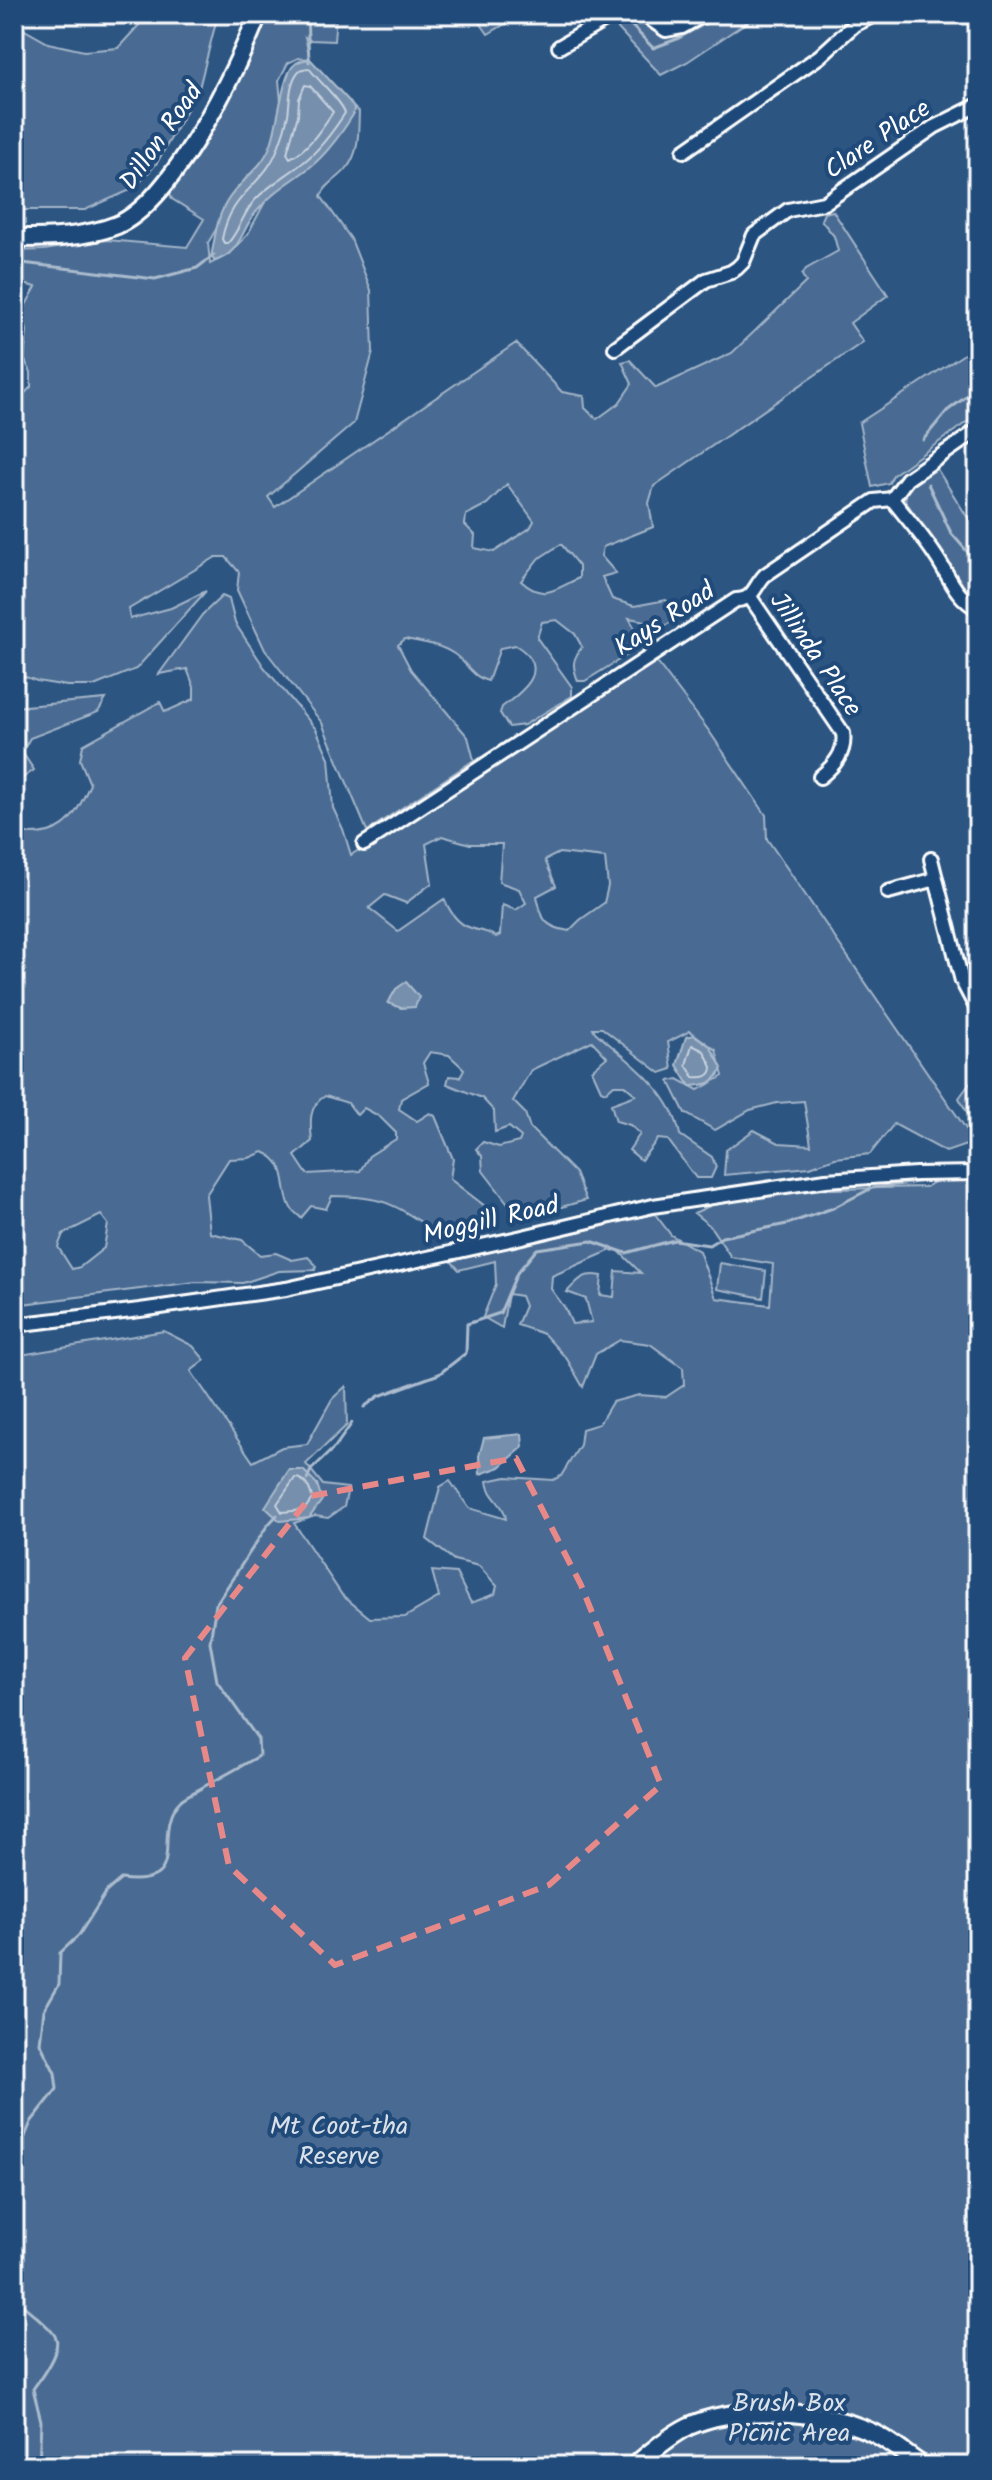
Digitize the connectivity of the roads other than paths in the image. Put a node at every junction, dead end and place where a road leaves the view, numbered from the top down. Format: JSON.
{"nodes":[{"id":1,"x":258,"y":14,"type":"edge"},
{"id":2,"x":615,"y":14,"type":"edge"},
{"id":3,"x":643,"y":14,"type":"edge"},
{"id":4,"x":705,"y":14,"type":"edge"},
{"id":5,"x":876,"y":14,"type":"edge"},
{"id":6,"x":559,"y":47,"type":"dead end"},
{"id":7,"x":978,"y":105,"type":"edge"},
{"id":8,"x":684,"y":151,"type":"dead end"},
{"id":9,"x":14,"y":238,"type":"edge"},
{"id":10,"x":615,"y":348,"type":"dead end"},
{"id":11,"x":978,"y":430,"type":"edge"},
{"id":12,"x":892,"y":499,"type":"junction"},
{"id":13,"x":750,"y":597,"type":"junction"},
{"id":14,"x":978,"y":609,"type":"edge"},
{"id":15,"x":820,"y":777,"type":"dead end"},
{"id":16,"x":364,"y":844,"type":"dead end"},
{"id":17,"x":931,"y":859,"type":"dead end"},
{"id":18,"x":936,"y":879,"type":"junction"},
{"id":19,"x":888,"y":892,"type":"dead end"},
{"id":20,"x":978,"y":1011,"type":"edge"},
{"id":21,"x":978,"y":1173,"type":"edge"},
{"id":22,"x":14,"y":1325,"type":"edge"},
{"id":23,"x":634,"y":2466,"type":"edge"},
{"id":24,"x":923,"y":2466,"type":"edge"}],
"edges":[{"from":1,"to":9,"type":"main road","name":"Dillon Road"},
{"from":2,"to":6,"type":"street"},
{"from":3,"to":4,"type":"street"},
{"from":5,"to":8,"type":"street"},
{"from":7,"to":10,"type":"street","name":"Clare Place"},
{"from":11,"to":12,"type":"street","name":"Kays Road"},
{"from":12,"to":13,"type":"street","name":"Kays Road"},
{"from":12,"to":14,"type":"street"},
{"from":13,"to":15,"type":"street","name":"Jillinda Place"},
{"from":13,"to":16,"type":"street","name":"Kays Road"},
{"from":17,"to":18,"type":"street"},
{"from":18,"to":19,"type":"street"},
{"from":18,"to":20,"type":"street"},
{"from":21,"to":22,"type":"street","name":"Moggill Road"},
{"from":23,"to":24,"type":"main road"}]}
